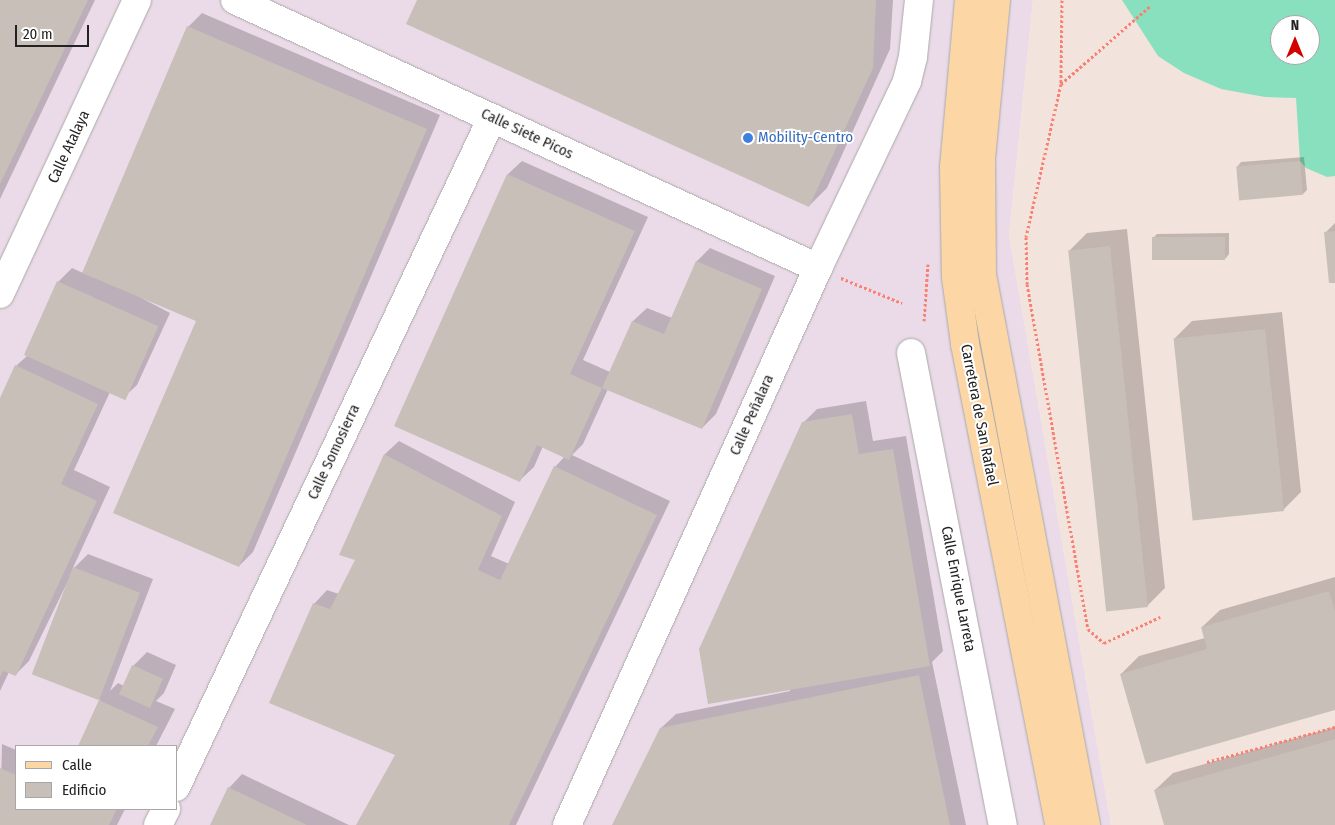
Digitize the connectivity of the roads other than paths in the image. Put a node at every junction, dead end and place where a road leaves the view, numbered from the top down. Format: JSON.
{"nodes":[{"id":1,"x":137,"y":0,"type":"edge"},
{"id":2,"x":235,"y":0,"type":"edge"},
{"id":3,"x":919,"y":0,"type":"edge"},
{"id":4,"x":969,"y":0,"type":"edge"},
{"id":5,"x":996,"y":0,"type":"edge"},
{"id":6,"x":492,"y":118,"type":"junction"},
{"id":7,"x":828,"y":272,"type":"junction"},
{"id":8,"x":0,"y":294,"type":"edge"},
{"id":9,"x":911,"y":354,"type":"dead end"},
{"id":10,"x":178,"y":783,"type":"edge"},
{"id":11,"x":166,"y":810,"type":"edge"},
{"id":12,"x":158,"y":825,"type":"edge"},
{"id":13,"x":567,"y":825,"type":"edge"},
{"id":14,"x":1003,"y":825,"type":"edge"},
{"id":15,"x":1059,"y":825,"type":"edge"},
{"id":16,"x":1086,"y":825,"type":"edge"}],
"edges":[{"from":1,"to":8,"type":"street","name":"Calle Atalaya"},
{"from":2,"to":6,"type":"street","name":"Calle Siete Picos"},
{"from":3,"to":7,"type":"street","name":"Calle Peñalara"},
{"from":4,"to":15,"type":"main road","name":"Carretera de San Rafael"},
{"from":5,"to":16,"type":"main road","name":"Carretera de San Rafael"},
{"from":6,"to":7,"type":"street","name":"Calle Siete Picos"},
{"from":6,"to":10,"type":"street","name":"Calle Somosierra"},
{"from":7,"to":13,"type":"street","name":"Calle Peñalara"},
{"from":9,"to":14,"type":"street","name":"Calle Enrique Larreta"},
{"from":11,"to":12,"type":"street"}]}
